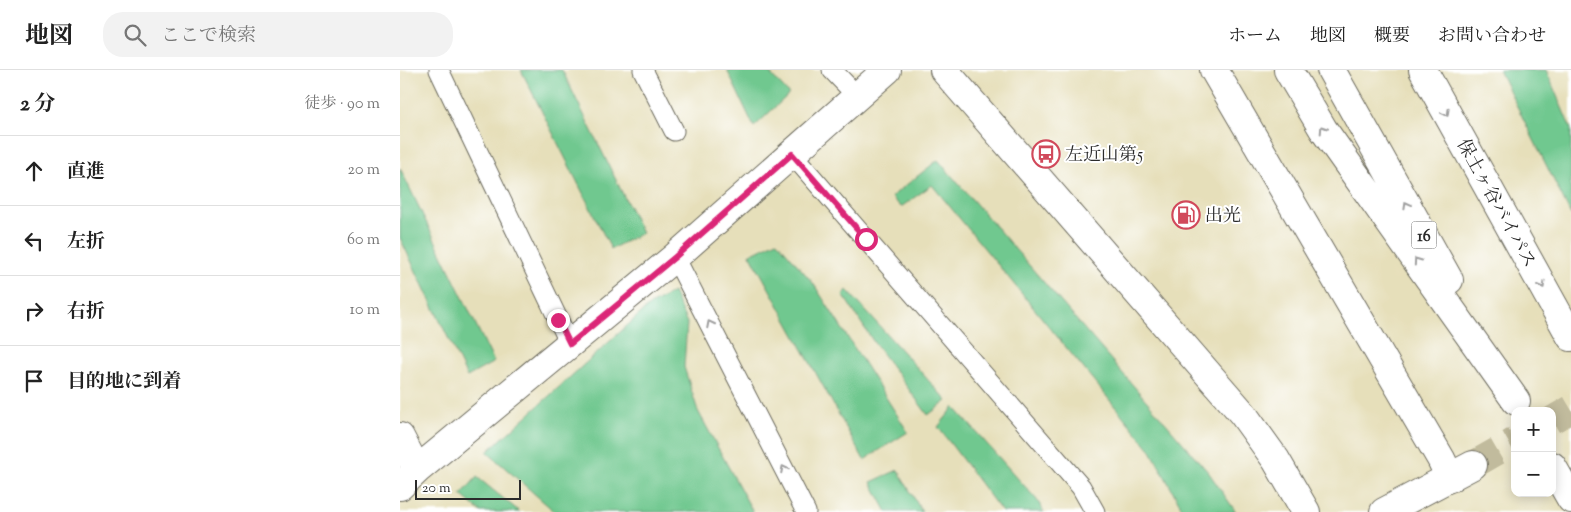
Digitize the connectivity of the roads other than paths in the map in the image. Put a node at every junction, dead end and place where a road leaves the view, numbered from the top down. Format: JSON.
{"nodes":[{"id":1,"x":438,"y":70,"type":"edge"},
{"id":2,"x":643,"y":70,"type":"edge"},
{"id":3,"x":832,"y":70,"type":"edge"},
{"id":4,"x":887,"y":70,"type":"edge"},
{"id":5,"x":944,"y":70,"type":"edge"},
{"id":6,"x":1214,"y":70,"type":"edge"},
{"id":7,"x":1288,"y":70,"type":"edge"},
{"id":8,"x":1331,"y":70,"type":"edge"},
{"id":9,"x":1423,"y":70,"type":"edge"},
{"id":10,"x":858,"y":97,"type":"junction"},
{"id":11,"x":674,"y":131,"type":"dead end"},
{"id":12,"x":792,"y":154,"type":"junction"},
{"id":13,"x":675,"y":257,"type":"junction"},
{"id":14,"x":1571,"y":337,"type":"edge"},
{"id":15,"x":570,"y":344,"type":"junction"},
{"id":16,"x":1519,"y":406,"type":"edge"},
{"id":17,"x":400,"y":437,"type":"edge"},
{"id":18,"x":1473,"y":465,"type":"tunnel mouth"},
{"id":19,"x":1556,"y":473,"type":"edge"},
{"id":20,"x":408,"y":478,"type":"edge"},
{"id":21,"x":1450,"y":478,"type":"junction"},
{"id":22,"x":1571,"y":499,"type":"edge"},
{"id":23,"x":806,"y":512,"type":"edge"},
{"id":24,"x":1095,"y":512,"type":"edge"},
{"id":25,"x":1306,"y":512,"type":"edge"},
{"id":26,"x":1384,"y":512,"type":"edge"}],
"edges":[{"from":1,"to":15,"type":"lane"},
{"from":2,"to":11,"type":"lane"},
{"from":3,"to":10,"type":"lane"},
{"from":4,"to":10,"type":"main road"},
{"from":5,"to":25,"type":"main road"},
{"from":6,"to":21,"type":"main road"},
{"from":16,"to":7,"type":"main road","one_way":true},
{"from":16,"to":8,"type":"main road","number":"16","one_way":true},
{"from":9,"to":14,"type":"main road","name":"保土ヶ谷バイパス","one_way":true},
{"from":10,"to":12,"type":"main road"},
{"from":12,"to":13,"type":"main road"},
{"from":12,"to":24,"type":"lane"},
{"from":13,"to":15,"type":"main road"},
{"from":23,"to":13,"type":"lane","one_way":true},
{"from":15,"to":20,"type":"main road"},
{"from":17,"to":20,"type":"main road"},
{"from":18,"to":21,"type":"main road"},
{"from":19,"to":22,"type":"main road"},
{"from":21,"to":26,"type":"main road"}]}
